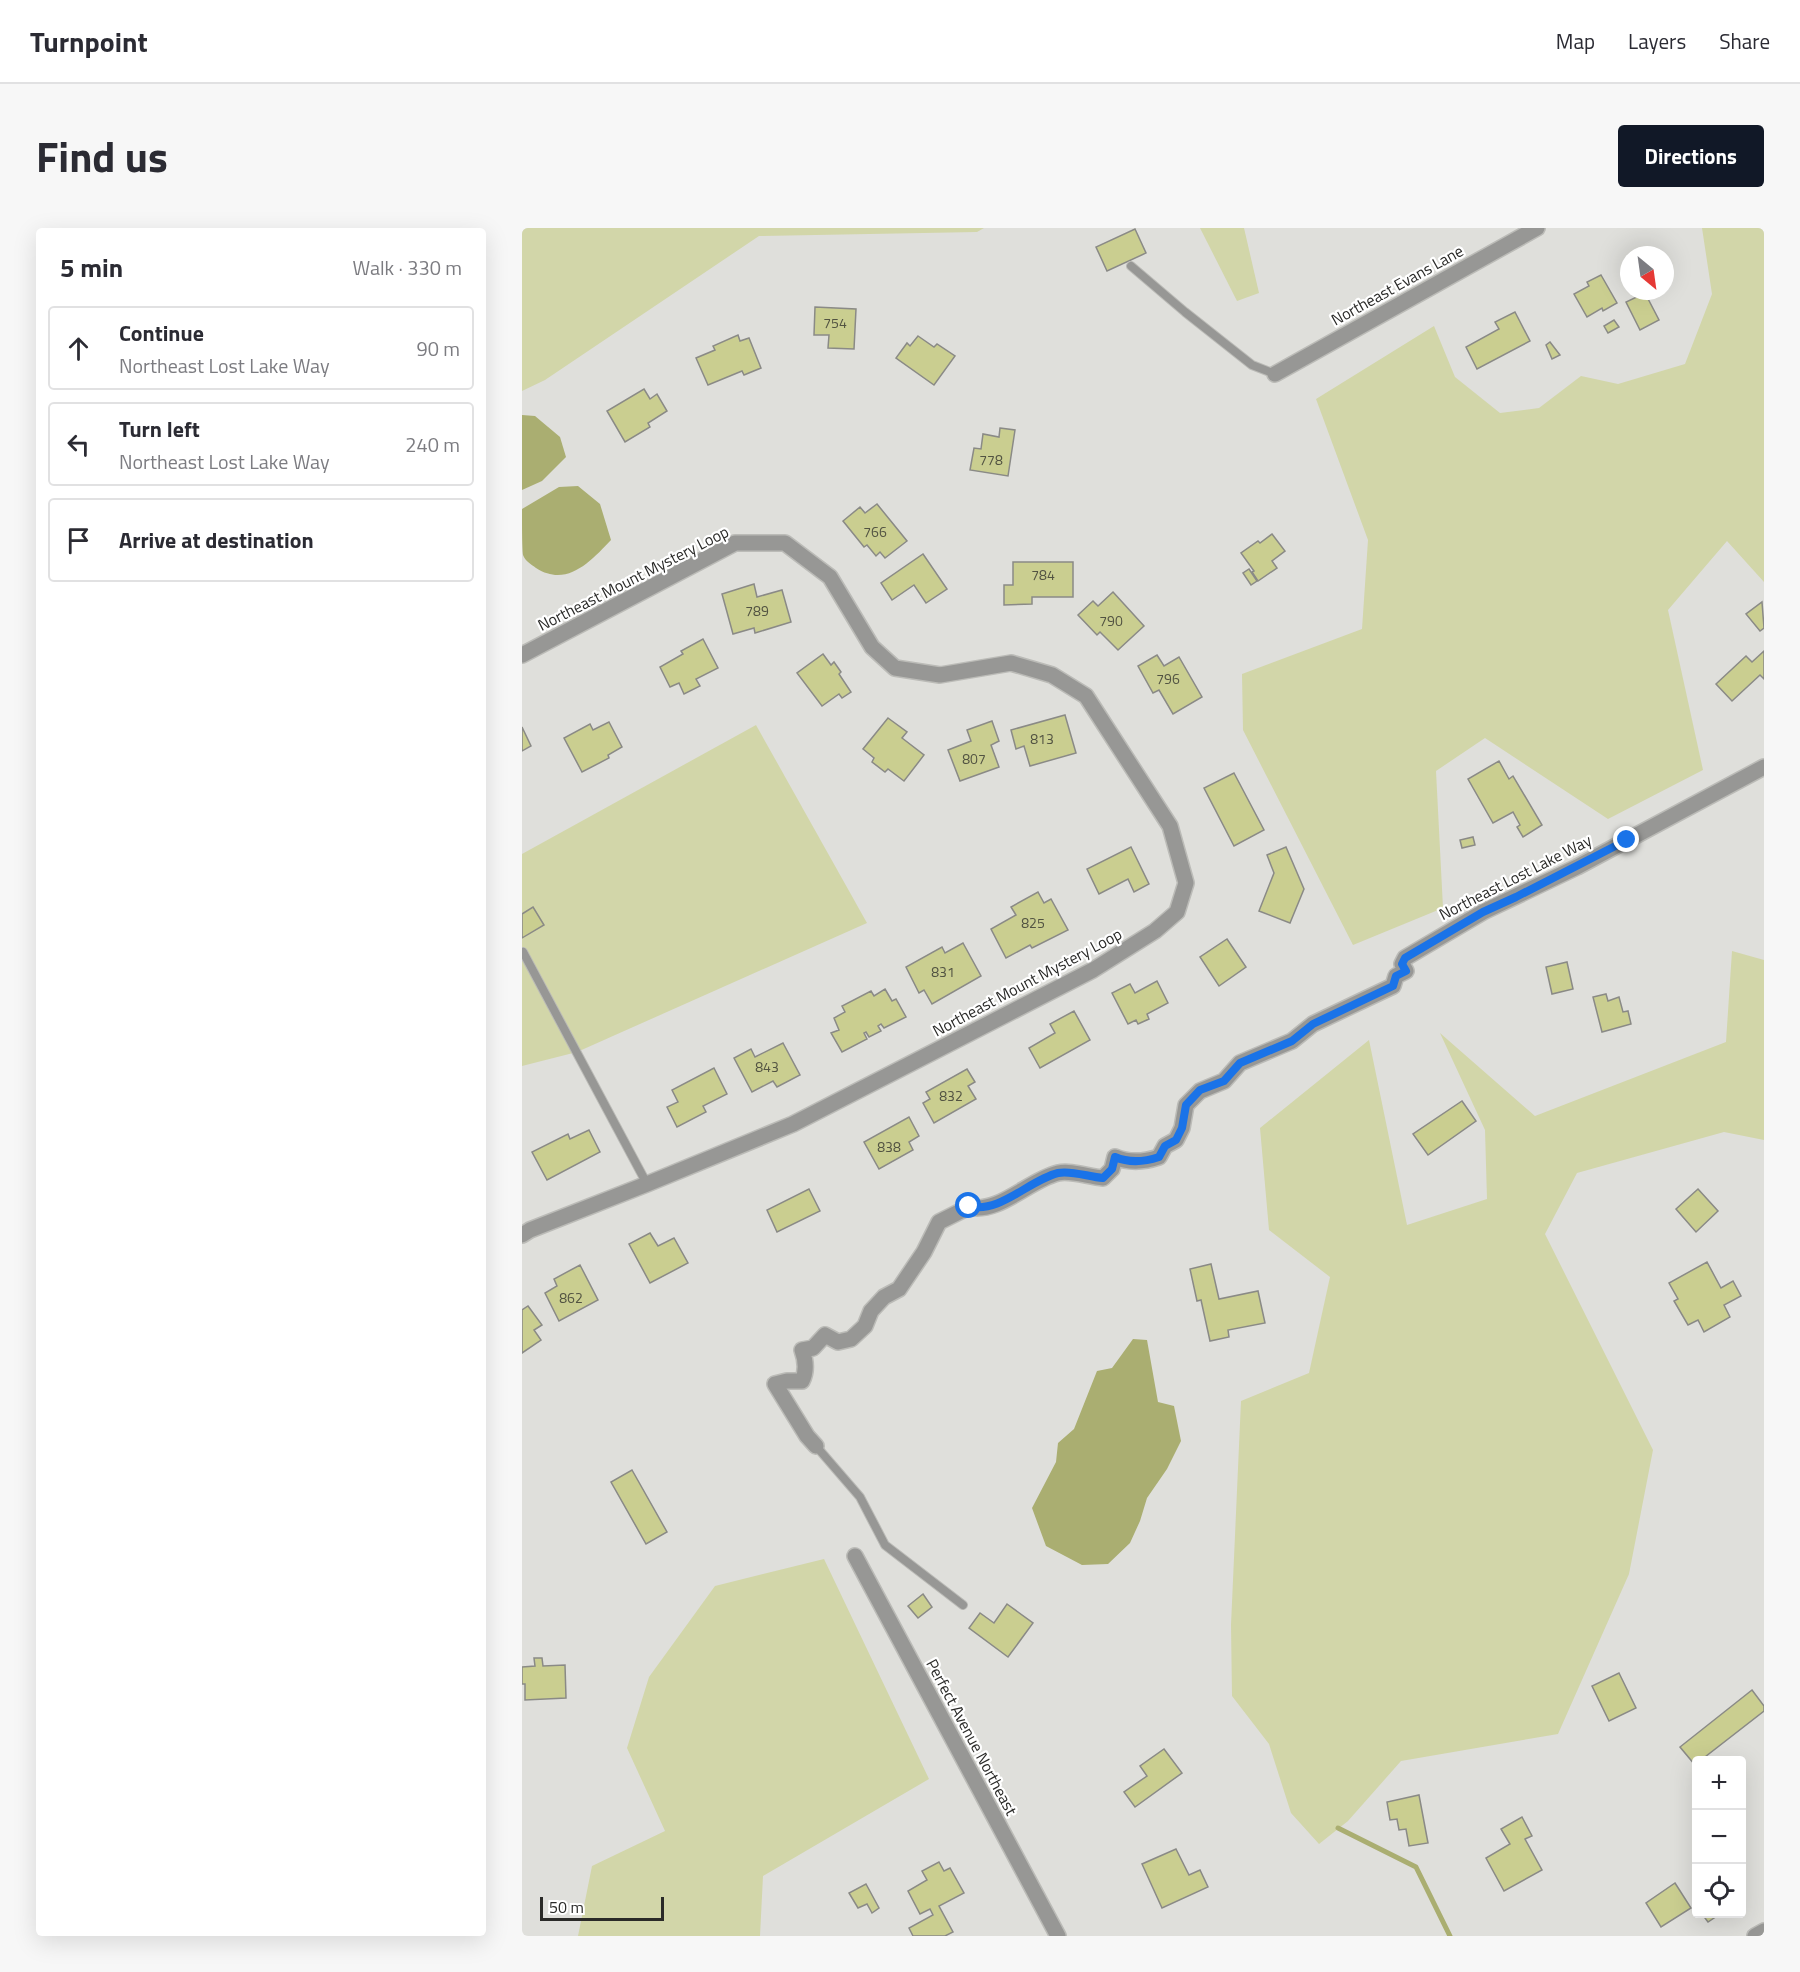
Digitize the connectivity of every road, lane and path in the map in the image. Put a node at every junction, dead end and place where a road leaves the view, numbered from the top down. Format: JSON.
{"nodes":[{"id":1,"x":1537,"y":228,"type":"edge"},
{"id":2,"x":1131,"y":266,"type":"dead end"},
{"id":3,"x":1275,"y":374,"type":"joint"},
{"id":4,"x":522,"y":655,"type":"edge"},
{"id":5,"x":1764,"y":767,"type":"edge"},
{"id":6,"x":523,"y":952,"type":"edge"},
{"id":7,"x":647,"y":1184,"type":"junction"},
{"id":8,"x":522,"y":1235,"type":"edge"},
{"id":9,"x":816,"y":1446,"type":"joint"},
{"id":10,"x":855,"y":1556,"type":"dead end"},
{"id":11,"x":963,"y":1605,"type":"dead end"},
{"id":12,"x":1764,"y":1931,"type":"edge"},
{"id":13,"x":1058,"y":1936,"type":"edge"},
{"id":14,"x":1755,"y":1936,"type":"edge"}],
"edges":[{"from":1,"to":3,"type":"street","name":"Northeast Evans Lane"},
{"from":2,"to":3,"type":"lane"},
{"from":4,"to":7,"type":"street","name":"Northeast Mount Mystery Loop"},
{"from":5,"to":9,"type":"street","name":"Northeast Lost Lake Way"},
{"from":6,"to":7,"type":"lane"},
{"from":7,"to":8,"type":"street","name":"Northeast Mount Mystery Loop"},
{"from":9,"to":11,"type":"lane"},
{"from":10,"to":13,"type":"street","name":"Perfect Avenue Northeast"},
{"from":12,"to":14,"type":"street"}]}
